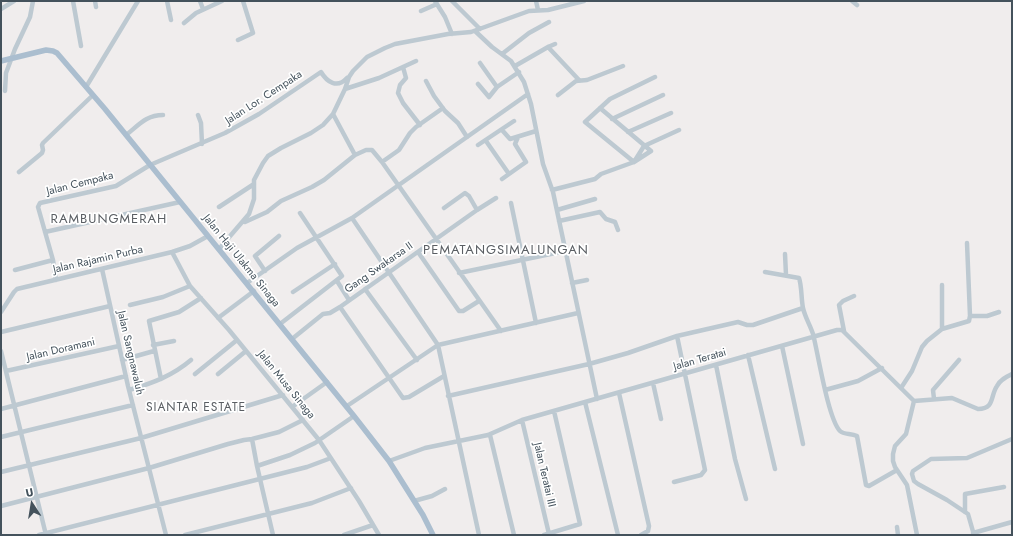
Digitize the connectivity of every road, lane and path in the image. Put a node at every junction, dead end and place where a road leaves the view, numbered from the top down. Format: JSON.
{"nodes":[{"id":1,"x":14,"y":1,"type":"edge"},
{"id":2,"x":28,"y":1,"type":"edge"},
{"id":3,"x":73,"y":1,"type":"edge"},
{"id":4,"x":95,"y":1,"type":"edge"},
{"id":5,"x":138,"y":1,"type":"edge"},
{"id":6,"x":167,"y":1,"type":"edge"},
{"id":7,"x":200,"y":1,"type":"edge"},
{"id":8,"x":222,"y":1,"type":"edge"},
{"id":9,"x":243,"y":1,"type":"edge"},
{"id":10,"x":452,"y":1,"type":"edge"},
{"id":11,"x":536,"y":1,"type":"edge"},
{"id":12,"x":584,"y":1,"type":"edge"},
{"id":13,"x":852,"y":1,"type":"edge"},
{"id":14,"x":33,"y":3,"type":"edge"},
{"id":15,"x":436,"y":3,"type":"edge"},
{"id":16,"x":856,"y":5,"type":"dead end"},
{"id":17,"x":96,"y":7,"type":"dead end"},
{"id":18,"x":1,"y":9,"type":"edge"},
{"id":19,"x":203,"y":9,"type":"junction"},
{"id":20,"x":538,"y":10,"type":"junction"},
{"id":21,"x":421,"y":11,"type":"dead end"},
{"id":22,"x":171,"y":20,"type":"dead end"},
{"id":23,"x":549,"y":22,"type":"dead end"},
{"id":24,"x":184,"y":23,"type":"dead end"},
{"id":25,"x":477,"y":30,"type":"junction"},
{"id":26,"x":452,"y":34,"type":"junction"},
{"id":27,"x":238,"y":40,"type":"dead end"},
{"id":28,"x":555,"y":44,"type":"dead end"},
{"id":29,"x":81,"y":46,"type":"dead end"},
{"id":30,"x":548,"y":47,"type":"junction"},
{"id":31,"x":502,"y":54,"type":"junction"},
{"id":32,"x":11,"y":59,"type":"junction"},
{"id":33,"x":416,"y":61,"type":"dead end"},
{"id":34,"x":1,"y":62,"type":"edge"},
{"id":35,"x":480,"y":63,"type":"dead end"},
{"id":36,"x":515,"y":66,"type":"junction"},
{"id":37,"x":623,"y":66,"type":"dead end"},
{"id":38,"x":403,"y":67,"type":"junction"},
{"id":39,"x":519,"y":72,"type":"junction"},
{"id":40,"x":655,"y":76,"type":"dead end"},
{"id":41,"x":348,"y":77,"type":"junction"},
{"id":42,"x":579,"y":80,"type":"junction"},
{"id":43,"x":426,"y":81,"type":"dead end"},
{"id":44,"x":478,"y":84,"type":"dead end"},
{"id":45,"x":86,"y":87,"type":"junction"},
{"id":46,"x":497,"y":87,"type":"junction"},
{"id":47,"x":345,"y":89,"type":"junction"},
{"id":48,"x":5,"y":91,"type":"dead end"},
{"id":49,"x":528,"y":94,"type":"junction"},
{"id":50,"x":93,"y":95,"type":"junction"},
{"id":51,"x":663,"y":95,"type":"dead end"},
{"id":52,"x":558,"y":96,"type":"dead end"},
{"id":53,"x":443,"y":108,"type":"junction"},
{"id":54,"x":600,"y":108,"type":"junction"},
{"id":55,"x":671,"y":112,"type":"dead end"},
{"id":56,"x":333,"y":114,"type":"junction"},
{"id":57,"x":163,"y":115,"type":"dead end"},
{"id":58,"x":198,"y":115,"type":"dead end"},
{"id":59,"x":612,"y":119,"type":"junction"},
{"id":60,"x":514,"y":121,"type":"dead end"},
{"id":61,"x":420,"y":125,"type":"junction"},
{"id":62,"x":502,"y":130,"type":"junction"},
{"id":63,"x":679,"y":130,"type":"dead end"},
{"id":64,"x":536,"y":131,"type":"junction"},
{"id":65,"x":628,"y":132,"type":"junction"},
{"id":66,"x":126,"y":135,"type":"junction"},
{"id":67,"x":467,"y":137,"type":"junction"},
{"id":68,"x":518,"y":137,"type":"junction"},
{"id":69,"x":486,"y":141,"type":"junction"},
{"id":70,"x":202,"y":144,"type":"junction"},
{"id":71,"x":478,"y":146,"type":"dead end"},
{"id":72,"x":644,"y":146,"type":"junction"},
{"id":73,"x":355,"y":156,"type":"junction"},
{"id":74,"x":382,"y":162,"type":"junction"},
{"id":75,"x":634,"y":162,"type":"junction"},
{"id":76,"x":150,"y":165,"type":"junction"},
{"id":77,"x":19,"y":172,"type":"dead end"},
{"id":78,"x":509,"y":174,"type":"junction"},
{"id":79,"x":502,"y":179,"type":"dead end"},
{"id":80,"x":254,"y":184,"type":"junction"},
{"id":81,"x":398,"y":186,"type":"junction"},
{"id":82,"x":552,"y":190,"type":"junction"},
{"id":83,"x":496,"y":198,"type":"dead end"},
{"id":84,"x":595,"y":199,"type":"dead end"},
{"id":85,"x":180,"y":202,"type":"junction"},
{"id":86,"x":511,"y":203,"type":"dead end"},
{"id":87,"x":219,"y":207,"type":"dead end"},
{"id":88,"x":444,"y":208,"type":"dead end"},
{"id":89,"x":477,"y":210,"type":"junction"},
{"id":90,"x":556,"y":210,"type":"junction"},
{"id":91,"x":300,"y":213,"type":"dead end"},
{"id":92,"x":352,"y":218,"type":"junction"},
{"id":93,"x":559,"y":221,"type":"junction"},
{"id":94,"x":243,"y":222,"type":"junction"},
{"id":95,"x":618,"y":230,"type":"dead end"},
{"id":96,"x":45,"y":232,"type":"junction"},
{"id":97,"x":208,"y":236,"type":"junction"},
{"id":98,"x":279,"y":236,"type":"dead end"},
{"id":99,"x":317,"y":237,"type":"junction"},
{"id":100,"x":436,"y":239,"type":"junction"},
{"id":101,"x":967,"y":243,"type":"dead end"},
{"id":102,"x":219,"y":249,"type":"junction"},
{"id":103,"x":565,"y":251,"type":"junction"},
{"id":104,"x":172,"y":252,"type":"junction"},
{"id":105,"x":418,"y":252,"type":"junction"},
{"id":106,"x":785,"y":254,"type":"dead end"},
{"id":107,"x":523,"y":259,"type":"junction"},
{"id":108,"x":53,"y":260,"type":"junction"},
{"id":109,"x":335,"y":264,"type":"junction"},
{"id":110,"x":102,"y":269,"type":"junction"},
{"id":111,"x":15,"y":270,"type":"dead end"},
{"id":112,"x":265,"y":270,"type":"junction"},
{"id":113,"x":390,"y":272,"type":"junction"},
{"id":114,"x":765,"y":272,"type":"dead end"},
{"id":115,"x":460,"y":273,"type":"junction"},
{"id":116,"x":786,"y":275,"type":"junction"},
{"id":117,"x":56,"y":280,"type":"junction"},
{"id":118,"x":587,"y":280,"type":"dead end"},
{"id":119,"x":337,"y":281,"type":"junction"},
{"id":120,"x":247,"y":283,"type":"junction"},
{"id":121,"x":572,"y":283,"type":"junction"},
{"id":122,"x":942,"y":285,"type":"dead end"},
{"id":123,"x":190,"y":286,"type":"junction"},
{"id":124,"x":365,"y":289,"type":"junction"},
{"id":125,"x":254,"y":292,"type":"junction"},
{"id":126,"x":293,"y":292,"type":"dead end"},
{"id":127,"x":854,"y":296,"type":"dead end"},
{"id":128,"x":201,"y":298,"type":"junction"},
{"id":129,"x":349,"y":300,"type":"junction"},
{"id":130,"x":479,"y":301,"type":"junction"},
{"id":131,"x":130,"y":305,"type":"dead end"},
{"id":132,"x":110,"y":306,"type":"junction"},
{"id":133,"x":340,"y":307,"type":"junction"},
{"id":134,"x":803,"y":308,"type":"junction"},
{"id":135,"x":1,"y":312,"type":"edge"},
{"id":136,"x":999,"y":312,"type":"dead end"},
{"id":137,"x":578,"y":313,"type":"junction"},
{"id":138,"x":970,"y":316,"type":"junction"},
{"id":139,"x":218,"y":318,"type":"junction"},
{"id":140,"x":536,"y":323,"type":"junction"},
{"id":141,"x":280,"y":324,"type":"junction"},
{"id":142,"x":942,"y":329,"type":"junction"},
{"id":143,"x":501,"y":331,"type":"junction"},
{"id":144,"x":844,"y":331,"type":"junction"},
{"id":145,"x":1,"y":332,"type":"edge"},
{"id":146,"x":678,"y":336,"type":"junction"},
{"id":147,"x":813,"y":337,"type":"junction"},
{"id":148,"x":292,"y":339,"type":"junction"},
{"id":149,"x":237,"y":340,"type":"junction"},
{"id":150,"x":174,"y":341,"type":"dead end"},
{"id":151,"x":153,"y":345,"type":"junction"},
{"id":152,"x":438,"y":345,"type":"junction"},
{"id":153,"x":119,"y":346,"type":"junction"},
{"id":154,"x":782,"y":346,"type":"junction"},
{"id":155,"x":1,"y":351,"type":"edge"},
{"id":156,"x":154,"y":351,"type":"junction"},
{"id":157,"x":246,"y":351,"type":"junction"},
{"id":158,"x":748,"y":355,"type":"junction"},
{"id":159,"x":122,"y":360,"type":"junction"},
{"id":160,"x":191,"y":360,"type":"dead end"},
{"id":161,"x":416,"y":360,"type":"junction"},
{"id":162,"x":959,"y":360,"type":"dead end"},
{"id":163,"x":589,"y":364,"type":"junction"},
{"id":164,"x":716,"y":365,"type":"junction"},
{"id":165,"x":882,"y":368,"type":"junction"},
{"id":166,"x":6,"y":371,"type":"junction"},
{"id":167,"x":195,"y":374,"type":"dead end"},
{"id":168,"x":218,"y":374,"type":"dead end"},
{"id":169,"x":685,"y":374,"type":"junction"},
{"id":170,"x":1012,"y":374,"type":"edge"},
{"id":171,"x":126,"y":376,"type":"junction"},
{"id":172,"x":444,"y":376,"type":"junction"},
{"id":173,"x":389,"y":378,"type":"junction"},
{"id":174,"x":161,"y":380,"type":"junction"},
{"id":175,"x":327,"y":382,"type":"junction"},
{"id":176,"x":654,"y":383,"type":"junction"},
{"id":177,"x":902,"y":388,"type":"junction"},
{"id":178,"x":129,"y":390,"type":"junction"},
{"id":179,"x":825,"y":390,"type":"junction"},
{"id":180,"x":619,"y":393,"type":"junction"},
{"id":181,"x":283,"y":396,"type":"junction"},
{"id":182,"x":448,"y":396,"type":"junction"},
{"id":183,"x":597,"y":399,"type":"junction"},
{"id":184,"x":934,"y":399,"type":"junction"},
{"id":185,"x":914,"y":401,"type":"junction"},
{"id":186,"x":585,"y":402,"type":"junction"},
{"id":187,"x":133,"y":405,"type":"junction"},
{"id":188,"x":14,"y":406,"type":"junction"},
{"id":189,"x":347,"y":406,"type":"junction"},
{"id":190,"x":292,"y":407,"type":"junction"},
{"id":191,"x":1,"y":409,"type":"edge"},
{"id":192,"x":554,"y":411,"type":"junction"},
{"id":193,"x":354,"y":416,"type":"junction"},
{"id":194,"x":661,"y":419,"type":"dead end"},
{"id":195,"x":303,"y":420,"type":"junction"},
{"id":196,"x":522,"y":420,"type":"junction"},
{"id":197,"x":21,"y":433,"type":"junction"},
{"id":198,"x":490,"y":434,"type":"junction"},
{"id":199,"x":1,"y":437,"type":"edge"},
{"id":200,"x":141,"y":438,"type":"junction"},
{"id":201,"x":252,"y":439,"type":"junction"},
{"id":202,"x":1012,"y":439,"type":"edge"},
{"id":203,"x":319,"y":440,"type":"junction"},
{"id":204,"x":458,"y":441,"type":"junction"},
{"id":205,"x":803,"y":444,"type":"dead end"},
{"id":206,"x":331,"y":458,"type":"junction"},
{"id":207,"x":389,"y":461,"type":"junction"},
{"id":208,"x":29,"y":465,"type":"junction"},
{"id":209,"x":257,"y":466,"type":"junction"},
{"id":210,"x":149,"y":468,"type":"junction"},
{"id":211,"x":775,"y":469,"type":"dead end"},
{"id":212,"x":897,"y":470,"type":"junction"},
{"id":213,"x":1,"y":472,"type":"edge"},
{"id":214,"x":260,"y":478,"type":"junction"},
{"id":215,"x":674,"y":482,"type":"dead end"},
{"id":216,"x":1004,"y":487,"type":"dead end"},
{"id":217,"x":351,"y":488,"type":"junction"},
{"id":218,"x":444,"y":489,"type":"dead end"},
{"id":219,"x":36,"y":496,"type":"junction"},
{"id":220,"x":746,"y":499,"type":"dead end"},
{"id":221,"x":414,"y":501,"type":"junction"},
{"id":222,"x":158,"y":504,"type":"junction"},
{"id":223,"x":1,"y":506,"type":"edge"},
{"id":224,"x":965,"y":512,"type":"junction"},
{"id":225,"x":268,"y":513,"type":"junction"},
{"id":226,"x":1012,"y":522,"type":"edge"},
{"id":227,"x":374,"y":525,"type":"junction"},
{"id":228,"x":897,"y":527,"type":"dead end"},
{"id":229,"x":45,"y":534,"type":"edge"},
{"id":230,"x":546,"y":534,"type":"edge"},
{"id":231,"x":974,"y":534,"type":"edge"},
{"id":232,"x":39,"y":535,"type":"edge"},
{"id":233,"x":166,"y":535,"type":"edge"},
{"id":234,"x":185,"y":535,"type":"edge"},
{"id":235,"x":273,"y":535,"type":"edge"},
{"id":236,"x":344,"y":535,"type":"edge"},
{"id":237,"x":379,"y":535,"type":"edge"},
{"id":238,"x":433,"y":535,"type":"edge"},
{"id":239,"x":479,"y":535,"type":"edge"},
{"id":240,"x":514,"y":535,"type":"edge"},
{"id":241,"x":618,"y":535,"type":"edge"},
{"id":242,"x":641,"y":535,"type":"edge"},
{"id":243,"x":898,"y":535,"type":"edge"},
{"id":244,"x":917,"y":535,"type":"edge"}],
"edges":[{"from":1,"to":18,"type":"street"},
{"from":2,"to":14,"type":"street"},
{"from":3,"to":29,"type":"street"},
{"from":4,"to":17,"type":"street"},
{"from":5,"to":45,"type":"street"},
{"from":6,"to":22,"type":"street"},
{"from":7,"to":19,"type":"street"},
{"from":8,"to":19,"type":"street"},
{"from":9,"to":27,"type":"street"},
{"from":10,"to":25,"type":"street"},
{"from":11,"to":20,"type":"street"},
{"from":12,"to":20,"type":"street"},
{"from":13,"to":16,"type":"street"},
{"from":14,"to":32,"type":"street"},
{"from":15,"to":21,"type":"street"},
{"from":15,"to":26,"type":"street"},
{"from":19,"to":24,"type":"street"},
{"from":20,"to":25,"type":"street"},
{"from":23,"to":31,"type":"street"},
{"from":25,"to":26,"type":"street"},
{"from":25,"to":31,"type":"street"},
{"from":26,"to":41,"type":"street"},
{"from":28,"to":30,"type":"street"},
{"from":30,"to":36,"type":"street"},
{"from":30,"to":42,"type":"street"},
{"from":31,"to":36,"type":"street"},
{"from":32,"to":34,"type":"main road","name":"Jalan Haji Ulakma Sinaga"},
{"from":32,"to":45,"type":"main road","name":"Jalan Haji Ulakma Sinaga"},
{"from":32,"to":48,"type":"street"},
{"from":33,"to":38,"type":"street"},
{"from":35,"to":46,"type":"street"},
{"from":36,"to":39,"type":"street"},
{"from":37,"to":42,"type":"street"},
{"from":38,"to":47,"type":"street"},
{"from":38,"to":61,"type":"street"},
{"from":39,"to":46,"type":"street"},
{"from":39,"to":49,"type":"street"},
{"from":40,"to":54,"type":"street"},
{"from":41,"to":47,"type":"street"},
{"from":41,"to":70,"type":"street","name":"Jalan Lor. Cempaka"},
{"from":42,"to":52,"type":"street"},
{"from":43,"to":53,"type":"street"},
{"from":44,"to":46,"type":"street"},
{"from":45,"to":50,"type":"main road","name":"Jalan Haji Ulakma Sinaga"},
{"from":47,"to":56,"type":"street"},
{"from":49,"to":64,"type":"street"},
{"from":49,"to":67,"type":"street"},
{"from":50,"to":66,"type":"main road","name":"Jalan Haji Ulakma Sinaga"},
{"from":50,"to":77,"type":"street"},
{"from":51,"to":59,"type":"street"},
{"from":53,"to":61,"type":"street"},
{"from":53,"to":67,"type":"street"},
{"from":54,"to":59,"type":"street"},
{"from":54,"to":75,"type":"street"},
{"from":55,"to":65,"type":"street"},
{"from":56,"to":73,"type":"street"},
{"from":56,"to":80,"type":"street"},
{"from":57,"to":66,"type":"street"},
{"from":58,"to":70,"type":"street"},
{"from":59,"to":65,"type":"street"},
{"from":60,"to":62,"type":"street"},
{"from":61,"to":74,"type":"street"},
{"from":62,"to":68,"type":"street"},
{"from":62,"to":69,"type":"street"},
{"from":63,"to":72,"type":"street"},
{"from":64,"to":68,"type":"street"},
{"from":64,"to":82,"type":"street"},
{"from":65,"to":72,"type":"street"},
{"from":66,"to":76,"type":"main road","name":"Jalan Haji Ulakma Sinaga"},
{"from":67,"to":81,"type":"street"},
{"from":68,"to":78,"type":"street"},
{"from":69,"to":71,"type":"street"},
{"from":69,"to":78,"type":"street"},
{"from":70,"to":76,"type":"street","name":"Jalan Lor. Cempaka"},
{"from":72,"to":75,"type":"street"},
{"from":72,"to":75,"type":"street"},
{"from":73,"to":74,"type":"street"},
{"from":73,"to":94,"type":"street"},
{"from":74,"to":81,"type":"street"},
{"from":75,"to":82,"type":"street"},
{"from":76,"to":85,"type":"main road","name":"Jalan Haji Ulakma Sinaga"},
{"from":76,"to":96,"type":"street","name":"Jalan Cempaka"},
{"from":78,"to":79,"type":"street"},
{"from":80,"to":87,"type":"street"},
{"from":80,"to":94,"type":"street"},
{"from":81,"to":92,"type":"street"},
{"from":81,"to":100,"type":"street"},
{"from":82,"to":90,"type":"street"},
{"from":83,"to":89,"type":"street","name":"Gang Swakarsa II"},
{"from":84,"to":90,"type":"street"},
{"from":85,"to":96,"type":"street"},
{"from":85,"to":97,"type":"main road","name":"Jalan Haji Ulakma Sinaga"},
{"from":86,"to":107,"type":"street"},
{"from":88,"to":89,"type":"street"},
{"from":89,"to":100,"type":"street","name":"Gang Swakarsa II"},
{"from":90,"to":93,"type":"street"},
{"from":91,"to":99,"type":"street"},
{"from":92,"to":99,"type":"street"},
{"from":92,"to":113,"type":"street"},
{"from":93,"to":95,"type":"street"},
{"from":93,"to":103,"type":"street"},
{"from":94,"to":102,"type":"street"},
{"from":96,"to":108,"type":"street","name":"Jalan Cempaka"},
{"from":97,"to":102,"type":"main road","name":"Jalan Haji Ulakma Sinaga"},
{"from":97,"to":104,"type":"street","name":"Jalan Rajamin Purba"},
{"from":98,"to":112,"type":"street"},
{"from":99,"to":109,"type":"street"},
{"from":99,"to":112,"type":"street"},
{"from":100,"to":105,"type":"street","name":"Gang Swakarsa II"},
{"from":100,"to":115,"type":"street"},
{"from":101,"to":138,"type":"street"},
{"from":102,"to":120,"type":"main road","name":"Jalan Haji Ulakma Sinaga"},
{"from":103,"to":107,"type":"street"},
{"from":103,"to":121,"type":"street"},
{"from":104,"to":110,"type":"street","name":"Jalan Rajamin Purba"},
{"from":104,"to":123,"type":"street","name":"Jalan Musa Sinaga"},
{"from":105,"to":113,"type":"street","name":"Gang Swakarsa II"},
{"from":105,"to":130,"type":"street"},
{"from":106,"to":116,"type":"street"},
{"from":107,"to":115,"type":"street"},
{"from":107,"to":140,"type":"street"},
{"from":108,"to":111,"type":"street"},
{"from":108,"to":117,"type":"street","name":"Jalan Cempaka"},
{"from":109,"to":119,"type":"street"},
{"from":109,"to":126,"type":"street"},
{"from":110,"to":117,"type":"street","name":"Jalan Rajamin Purba"},
{"from":110,"to":132,"type":"street","name":"Jalan Sangnawaluh"},
{"from":112,"to":120,"type":"street"},
{"from":113,"to":124,"type":"street","name":"Gang Swakarsa II"},
{"from":113,"to":152,"type":"street"},
{"from":114,"to":116,"type":"street"},
{"from":115,"to":130,"type":"street"},
{"from":116,"to":134,"type":"street"},
{"from":117,"to":135,"type":"street","name":"Jalan Rajamin Purba"},
{"from":118,"to":121,"type":"street"},
{"from":119,"to":129,"type":"street"},
{"from":119,"to":141,"type":"street"},
{"from":120,"to":125,"type":"main road","name":"Jalan Haji Ulakma Sinaga"},
{"from":121,"to":137,"type":"street"},
{"from":122,"to":142,"type":"street"},
{"from":123,"to":128,"type":"street","name":"Jalan Musa Sinaga"},
{"from":123,"to":131,"type":"street"},
{"from":124,"to":129,"type":"street","name":"Gang Swakarsa II"},
{"from":124,"to":161,"type":"street"},
{"from":125,"to":139,"type":"street"},
{"from":125,"to":141,"type":"main road","name":"Jalan Haji Ulakma Sinaga"},
{"from":127,"to":144,"type":"street"},
{"from":128,"to":139,"type":"street","name":"Jalan Musa Sinaga"},
{"from":128,"to":151,"type":"street"},
{"from":129,"to":133,"type":"street","name":"Gang Swakarsa II"},
{"from":130,"to":143,"type":"street"},
{"from":132,"to":145,"type":"street"},
{"from":132,"to":153,"type":"street","name":"Jalan Sangnawaluh"},
{"from":133,"to":148,"type":"street","name":"Gang Swakarsa II"},
{"from":133,"to":173,"type":"street"},
{"from":134,"to":146,"type":"street"},
{"from":134,"to":147,"type":"street"},
{"from":136,"to":138,"type":"street"},
{"from":137,"to":140,"type":"street"},
{"from":137,"to":163,"type":"street"},
{"from":138,"to":142,"type":"street"},
{"from":139,"to":149,"type":"street","name":"Jalan Musa Sinaga"},
{"from":140,"to":143,"type":"street"},
{"from":141,"to":148,"type":"main road","name":"Jalan Haji Ulakma Sinaga"},
{"from":142,"to":177,"type":"street"},
{"from":143,"to":152,"type":"street"},
{"from":144,"to":147,"type":"street","name":"Jalan Teratai"},
{"from":144,"to":165,"type":"street"},
{"from":146,"to":163,"type":"street"},
{"from":146,"to":169,"type":"street"},
{"from":147,"to":154,"type":"street","name":"Jalan Teratai"},
{"from":147,"to":179,"type":"street"},
{"from":148,"to":175,"type":"main road","name":"Jalan Haji Ulakma Sinaga"},
{"from":149,"to":157,"type":"street","name":"Jalan Musa Sinaga"},
{"from":149,"to":167,"type":"street"},
{"from":150,"to":151,"type":"street"},
{"from":151,"to":156,"type":"street"},
{"from":152,"to":161,"type":"street"},
{"from":152,"to":172,"type":"street"},
{"from":153,"to":159,"type":"street","name":"Jalan Sangnawaluh"},
{"from":153,"to":166,"type":"street","name":"Jalan Doramani"},
{"from":154,"to":158,"type":"street","name":"Jalan Teratai"},
{"from":154,"to":205,"type":"street"},
{"from":155,"to":166,"type":"street"},
{"from":156,"to":159,"type":"street"},
{"from":156,"to":174,"type":"street"},
{"from":157,"to":168,"type":"street"},
{"from":157,"to":181,"type":"street","name":"Jalan Musa Sinaga"},
{"from":158,"to":164,"type":"street","name":"Jalan Teratai"},
{"from":158,"to":211,"type":"street"},
{"from":159,"to":171,"type":"street","name":"Jalan Sangnawaluh"},
{"from":160,"to":174,"type":"street"},
{"from":161,"to":173,"type":"street"},
{"from":162,"to":184,"type":"street"},
{"from":163,"to":182,"type":"street"},
{"from":163,"to":183,"type":"street"},
{"from":164,"to":169,"type":"street","name":"Jalan Teratai"},
{"from":164,"to":220,"type":"street"},
{"from":165,"to":177,"type":"street"},
{"from":165,"to":179,"type":"street"},
{"from":166,"to":188,"type":"street"},
{"from":169,"to":176,"type":"street","name":"Jalan Teratai"},
{"from":169,"to":215,"type":"street"},
{"from":170,"to":184,"type":"street"},
{"from":171,"to":178,"type":"street","name":"Jalan Sangnawaluh"},
{"from":171,"to":188,"type":"street"},
{"from":172,"to":173,"type":"street"},
{"from":172,"to":182,"type":"street"},
{"from":173,"to":189,"type":"street"},
{"from":174,"to":178,"type":"street"},
{"from":175,"to":189,"type":"main road","name":"Jalan Haji Ulakma Sinaga"},
{"from":175,"to":190,"type":"street"},
{"from":176,"to":180,"type":"street","name":"Jalan Teratai"},
{"from":176,"to":194,"type":"street"},
{"from":177,"to":185,"type":"street"},
{"from":178,"to":187,"type":"street","name":"Jalan Sangnawaluh"},
{"from":179,"to":212,"type":"street"},
{"from":180,"to":183,"type":"street","name":"Jalan Teratai"},
{"from":180,"to":242,"type":"street"},
{"from":181,"to":190,"type":"street","name":"Jalan Musa Sinaga"},
{"from":181,"to":200,"type":"street"},
{"from":182,"to":204,"type":"street"},
{"from":183,"to":186,"type":"street","name":"Jalan Teratai"},
{"from":184,"to":185,"type":"street"},
{"from":185,"to":212,"type":"street"},
{"from":186,"to":192,"type":"street","name":"Jalan Teratai"},
{"from":186,"to":241,"type":"street"},
{"from":187,"to":197,"type":"street"},
{"from":187,"to":200,"type":"street","name":"Jalan Sangnawaluh"},
{"from":188,"to":191,"type":"street"},
{"from":188,"to":197,"type":"street"},
{"from":189,"to":193,"type":"main road","name":"Jalan Haji Ulakma Sinaga"},
{"from":190,"to":195,"type":"street","name":"Jalan Musa Sinaga"},
{"from":192,"to":196,"type":"street","name":"Jalan Teratai"},
{"from":192,"to":230,"type":"street"},
{"from":193,"to":203,"type":"street"},
{"from":193,"to":207,"type":"main road","name":"Jalan Haji Ulakma Sinaga"},
{"from":195,"to":201,"type":"street"},
{"from":195,"to":203,"type":"street","name":"Jalan Musa Sinaga"},
{"from":196,"to":198,"type":"street","name":"Jalan Teratai"},
{"from":196,"to":230,"type":"street","name":"Jalan Teratai III"},
{"from":197,"to":199,"type":"street"},
{"from":197,"to":208,"type":"street"},
{"from":198,"to":204,"type":"street","name":"Jalan Teratai"},
{"from":198,"to":240,"type":"street"},
{"from":200,"to":208,"type":"street"},
{"from":200,"to":210,"type":"street","name":"Jalan Sangnawaluh"},
{"from":201,"to":209,"type":"street"},
{"from":201,"to":210,"type":"street"},
{"from":202,"to":224,"type":"street"},
{"from":203,"to":206,"type":"street","name":"Jalan Musa Sinaga"},
{"from":203,"to":209,"type":"street"},
{"from":204,"to":207,"type":"street","name":"Jalan Teratai"},
{"from":204,"to":239,"type":"street"},
{"from":206,"to":214,"type":"street"},
{"from":206,"to":217,"type":"street","name":"Jalan Musa Sinaga"},
{"from":207,"to":221,"type":"main road","name":"Jalan Haji Ulakma Sinaga"},
{"from":208,"to":213,"type":"street"},
{"from":208,"to":219,"type":"street"},
{"from":209,"to":214,"type":"street"},
{"from":210,"to":219,"type":"street"},
{"from":210,"to":222,"type":"street","name":"Jalan Sangnawaluh"},
{"from":212,"to":244,"type":"street"},
{"from":214,"to":222,"type":"street"},
{"from":214,"to":225,"type":"street"},
{"from":216,"to":224,"type":"street"},
{"from":217,"to":225,"type":"street"},
{"from":217,"to":227,"type":"street","name":"Jalan Musa Sinaga"},
{"from":218,"to":221,"type":"street"},
{"from":219,"to":223,"type":"street"},
{"from":219,"to":229,"type":"street"},
{"from":221,"to":238,"type":"main road","name":"Jalan Haji Ulakma Sinaga"},
{"from":222,"to":229,"type":"street"},
{"from":222,"to":233,"type":"street","name":"Jalan Sangnawaluh"},
{"from":224,"to":231,"type":"street"},
{"from":225,"to":234,"type":"street"},
{"from":225,"to":235,"type":"street"},
{"from":226,"to":231,"type":"street"},
{"from":227,"to":236,"type":"street"},
{"from":227,"to":237,"type":"street","name":"Jalan Musa Sinaga"},
{"from":228,"to":243,"type":"street"},
{"from":229,"to":232,"type":"street"}]}
